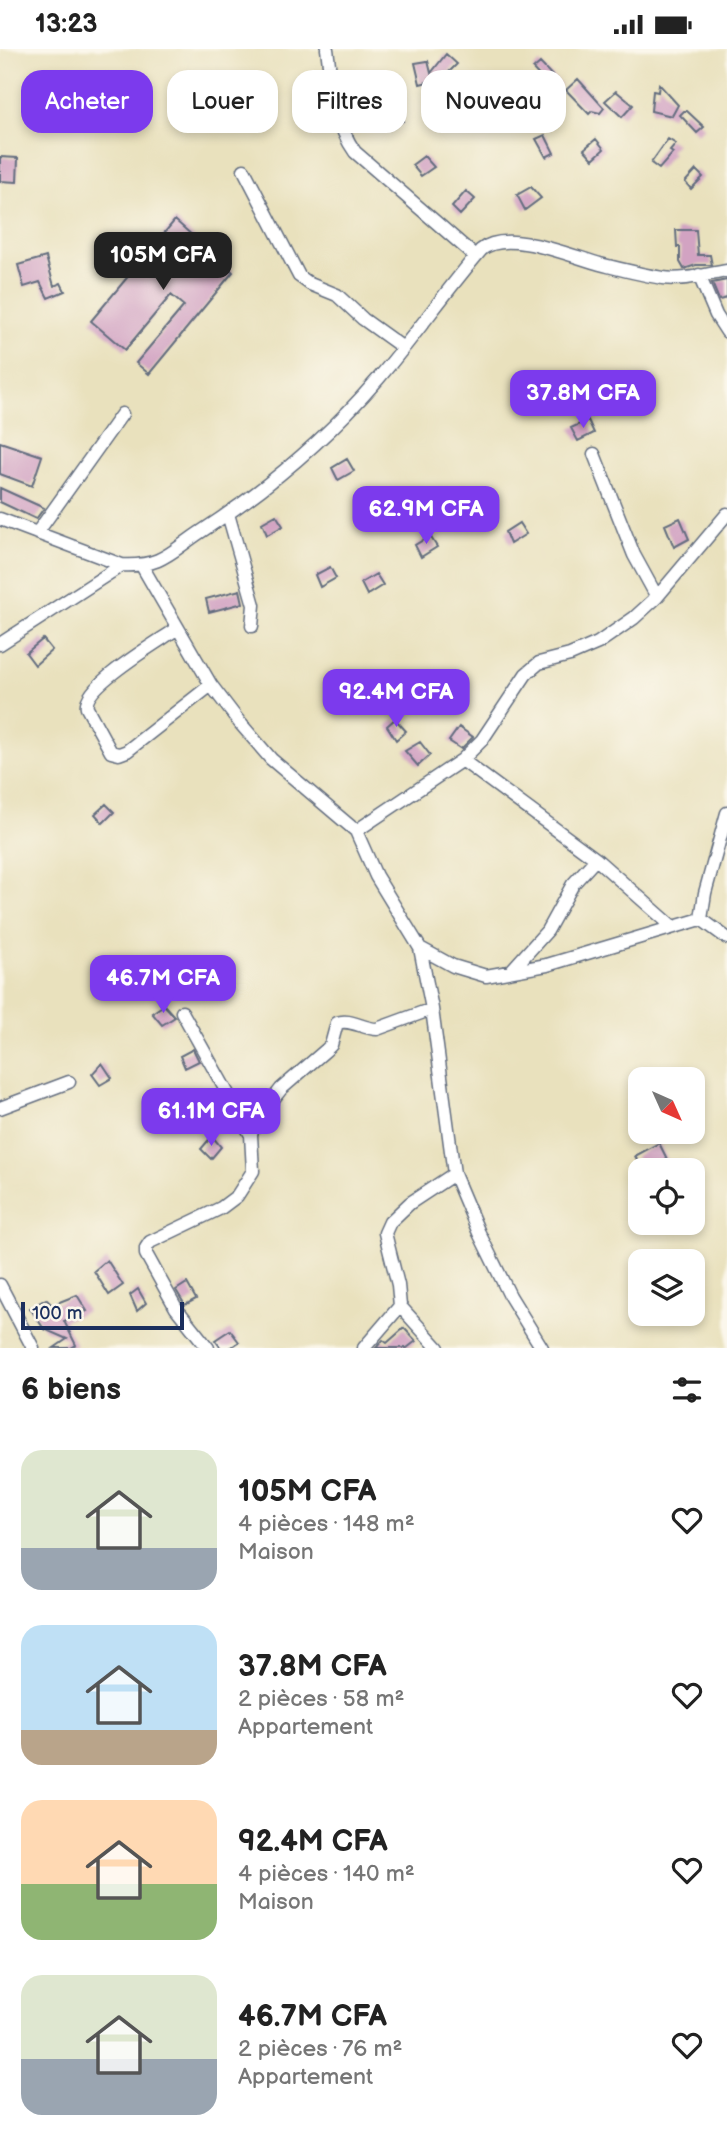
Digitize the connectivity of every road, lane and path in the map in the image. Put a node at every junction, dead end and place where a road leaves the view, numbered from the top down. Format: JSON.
{"nodes":[{"id":1,"x":327,"y":49,"type":"edge"},
{"id":2,"x":243,"y":170,"type":"dead end"},
{"id":3,"x":475,"y":256,"type":"junction"},
{"id":4,"x":727,"y":271,"type":"edge"},
{"id":5,"x":699,"y":275,"type":"junction"},
{"id":6,"x":727,"y":332,"type":"edge"},
{"id":7,"x":402,"y":347,"type":"junction"},
{"id":8,"x":122,"y":414,"type":"dead end"},
{"id":9,"x":594,"y":454,"type":"dead end"},
{"id":10,"x":228,"y":514,"type":"junction"},
{"id":11,"x":727,"y":514,"type":"edge"},
{"id":12,"x":0,"y":519,"type":"edge"},
{"id":13,"x":37,"y":533,"type":"junction"},
{"id":14,"x":122,"y":565,"type":"junction"},
{"id":15,"x":142,"y":566,"type":"junction"},
{"id":16,"x":657,"y":597,"type":"junction"},
{"id":17,"x":252,"y":626,"type":"dead end"},
{"id":18,"x":178,"y":628,"type":"junction"},
{"id":19,"x":0,"y":644,"type":"edge"},
{"id":20,"x":211,"y":685,"type":"junction"},
{"id":21,"x":462,"y":760,"type":"junction"},
{"id":22,"x":727,"y":813,"type":"edge"},
{"id":23,"x":356,"y":831,"type":"junction"},
{"id":24,"x":596,"y":859,"type":"junction"},
{"id":25,"x":701,"y":919,"type":"junction"},
{"id":26,"x":673,"y":927,"type":"junction"},
{"id":27,"x":727,"y":938,"type":"edge"},
{"id":28,"x":420,"y":948,"type":"junction"},
{"id":29,"x":511,"y":971,"type":"junction"},
{"id":30,"x":432,"y":1009,"type":"junction"},
{"id":31,"x":182,"y":1012,"type":"dead end"},
{"id":32,"x":69,"y":1082,"type":"dead end"},
{"id":33,"x":0,"y":1108,"type":"edge"},
{"id":34,"x":251,"y":1135,"type":"junction"},
{"id":35,"x":454,"y":1174,"type":"junction"},
{"id":36,"x":0,"y":1285,"type":"edge"},
{"id":37,"x":400,"y":1306,"type":"junction"},
{"id":38,"x":33,"y":1348,"type":"edge"},
{"id":39,"x":208,"y":1348,"type":"edge"},
{"id":40,"x":364,"y":1348,"type":"edge"},
{"id":41,"x":438,"y":1348,"type":"edge"},
{"id":42,"x":542,"y":1348,"type":"edge"}],
"edges":[{"from":1,"to":3,"type":"street"},
{"from":2,"to":7,"type":"street"},
{"from":3,"to":5,"type":"street"},
{"from":3,"to":7,"type":"street"},
{"from":4,"to":5,"type":"street"},
{"from":5,"to":6,"type":"street"},
{"from":7,"to":10,"type":"street"},
{"from":8,"to":13,"type":"street"},
{"from":9,"to":16,"type":"street"},
{"from":10,"to":15,"type":"street"},
{"from":10,"to":17,"type":"street"},
{"from":11,"to":16,"type":"street"},
{"from":12,"to":13,"type":"street"},
{"from":13,"to":14,"type":"street"},
{"from":14,"to":15,"type":"street"},
{"from":14,"to":19,"type":"street"},
{"from":15,"to":18,"type":"street"},
{"from":16,"to":21,"type":"street"},
{"from":18,"to":20,"type":"street"},
{"from":18,"to":20,"type":"street"},
{"from":20,"to":23,"type":"street"},
{"from":21,"to":23,"type":"street"},
{"from":21,"to":24,"type":"street"},
{"from":22,"to":25,"type":"street"},
{"from":23,"to":28,"type":"street"},
{"from":24,"to":26,"type":"street"},
{"from":24,"to":29,"type":"street"},
{"from":25,"to":26,"type":"street"},
{"from":25,"to":27,"type":"street"},
{"from":26,"to":29,"type":"street"},
{"from":28,"to":29,"type":"street"},
{"from":28,"to":30,"type":"street"},
{"from":30,"to":34,"type":"street"},
{"from":30,"to":35,"type":"street"},
{"from":31,"to":34,"type":"street"},
{"from":32,"to":33,"type":"street"},
{"from":34,"to":39,"type":"street"},
{"from":35,"to":37,"type":"street"},
{"from":35,"to":42,"type":"street"},
{"from":36,"to":38,"type":"street"},
{"from":37,"to":40,"type":"street"},
{"from":37,"to":41,"type":"street"}]}
